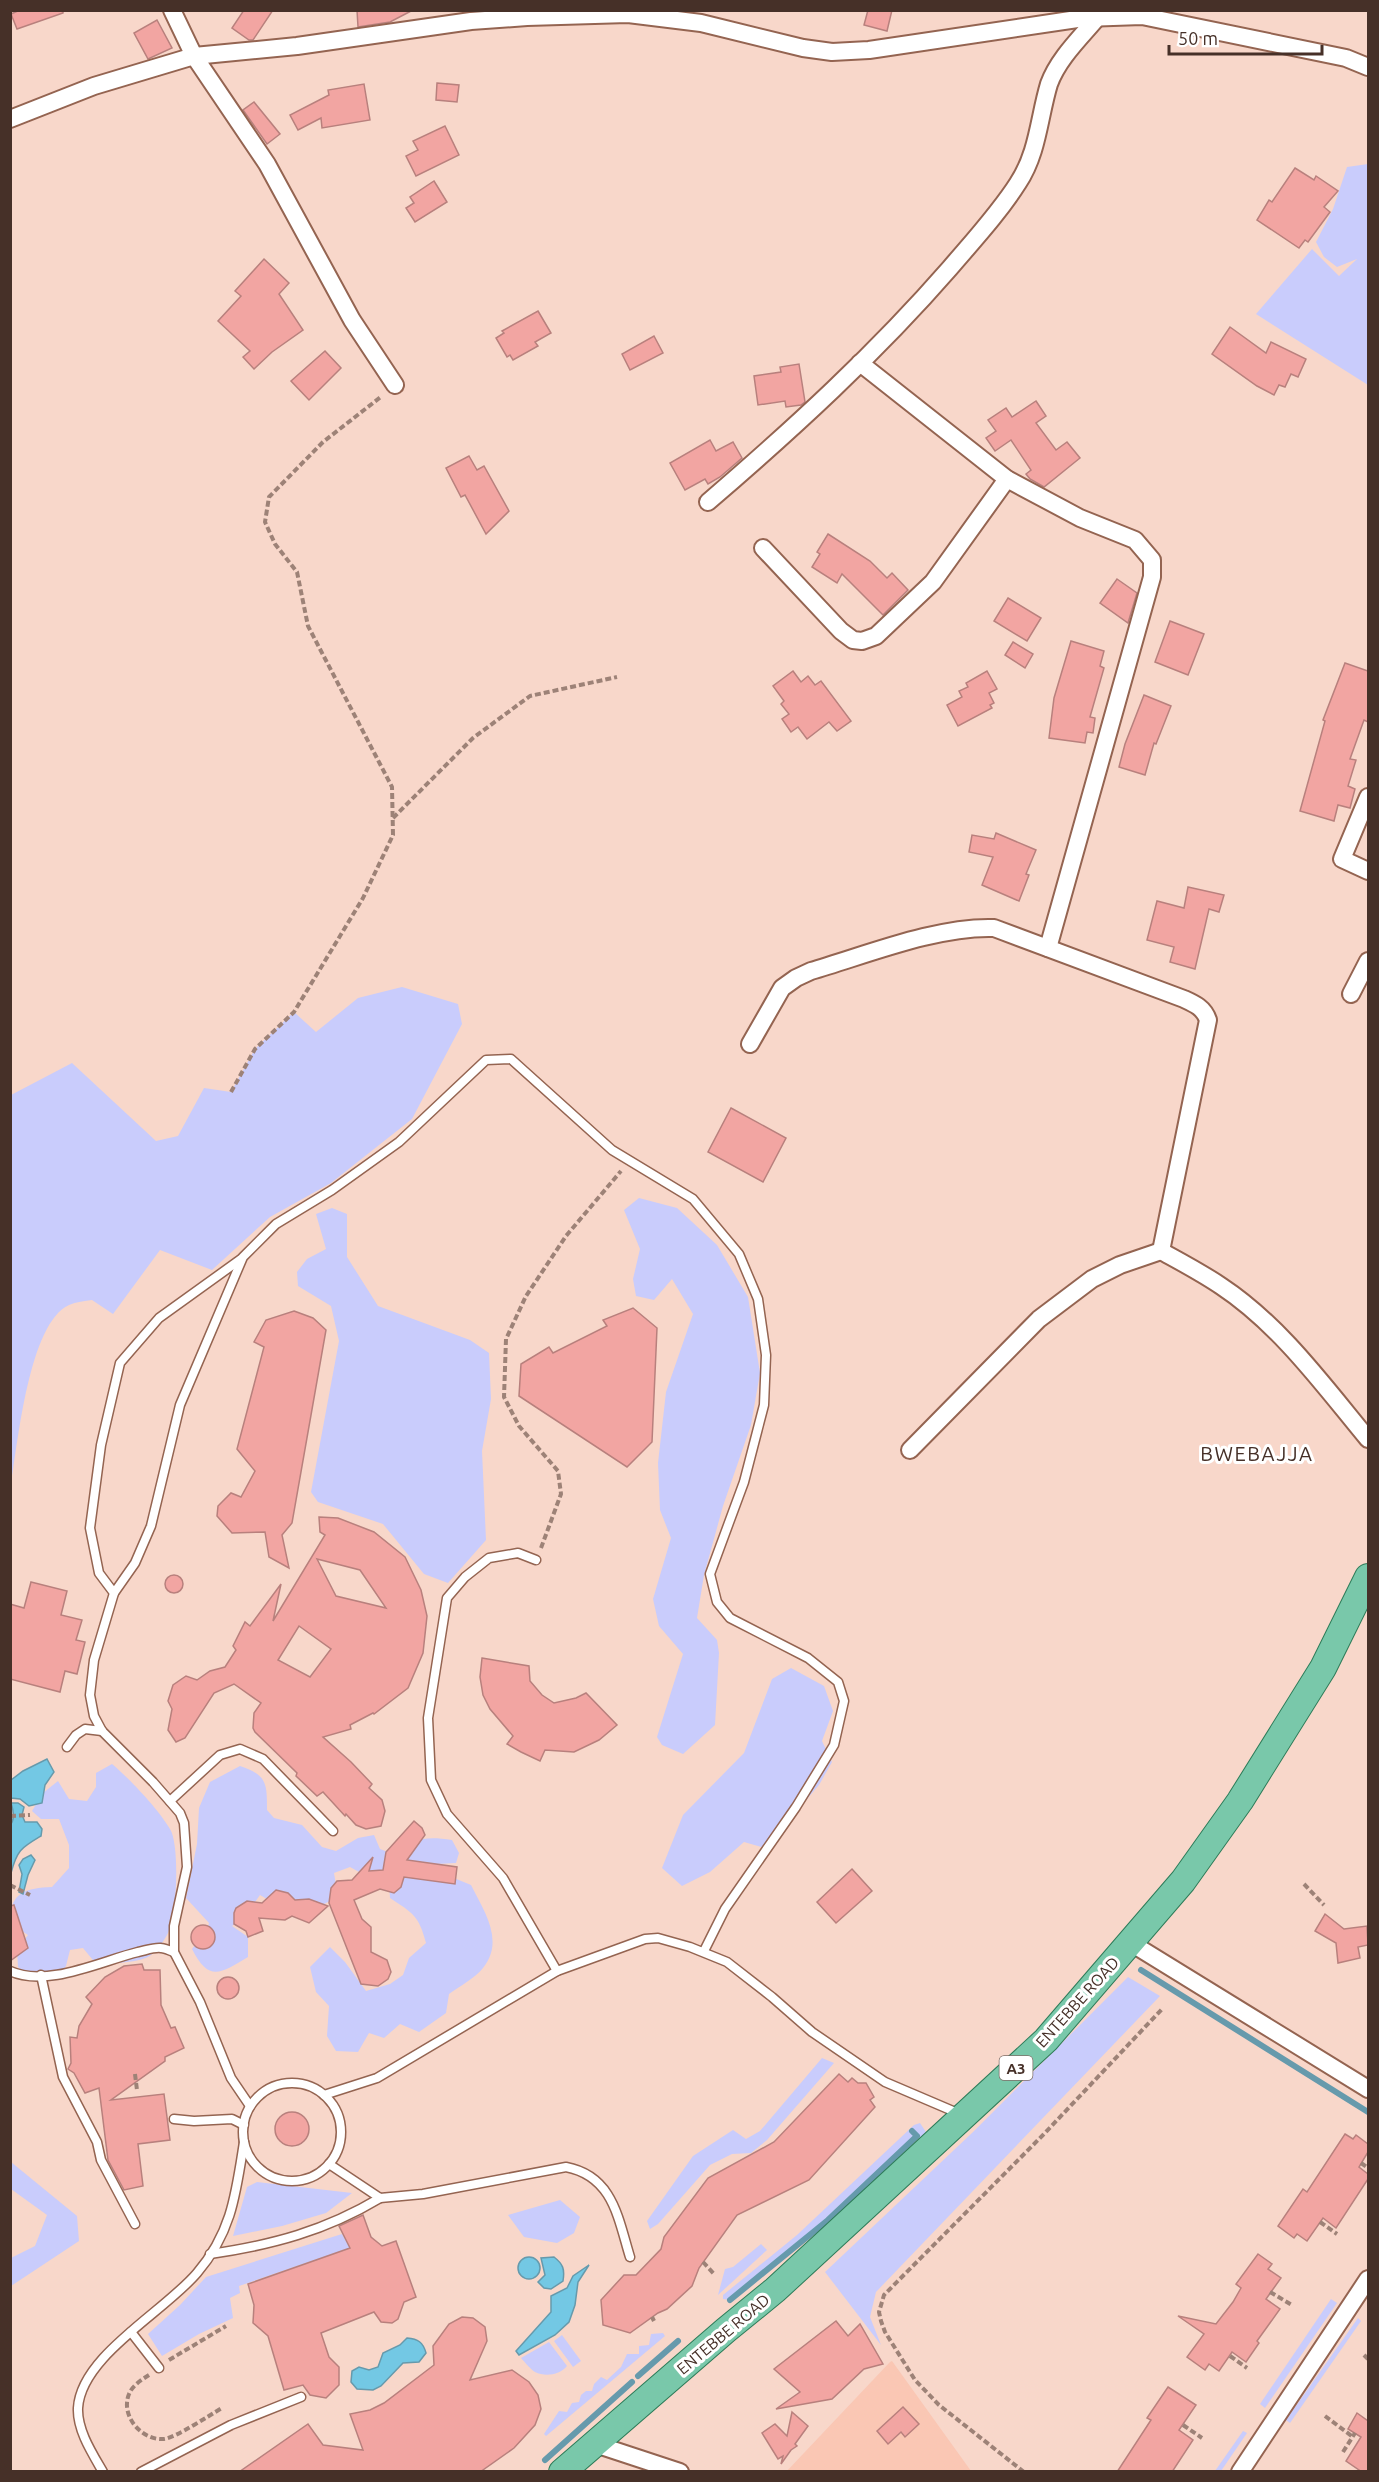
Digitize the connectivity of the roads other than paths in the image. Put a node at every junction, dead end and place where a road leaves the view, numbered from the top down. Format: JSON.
{"nodes":[{"id":1,"x":172,"y":10,"type":"edge"},
{"id":2,"x":1140,"y":13,"type":"edge"},
{"id":3,"x":1097,"y":18,"type":"junction"},
{"id":4,"x":194,"y":56,"type":"junction"},
{"id":5,"x":1368,"y":67,"type":"edge"},
{"id":6,"x":10,"y":119,"type":"edge"},
{"id":7,"x":860,"y":363,"type":"junction"},
{"id":8,"x":395,"y":385,"type":"road end"},
{"id":9,"x":1007,"y":479,"type":"junction"},
{"id":10,"x":708,"y":502,"type":"dead end"},
{"id":11,"x":763,"y":548,"type":"dead end"},
{"id":12,"x":1368,"y":796,"type":"edge"},
{"id":13,"x":1368,"y":871,"type":"edge"},
{"id":14,"x":1048,"y":948,"type":"junction"},
{"id":15,"x":1368,"y":962,"type":"edge"},
{"id":16,"x":1351,"y":994,"type":"dead end"},
{"id":17,"x":750,"y":1044,"type":"dead end"},
{"id":18,"x":1161,"y":1251,"type":"junction"},
{"id":19,"x":243,"y":1257,"type":"junction"},
{"id":20,"x":1368,"y":1439,"type":"edge"},
{"id":21,"x":910,"y":1450,"type":"dead end"},
{"id":22,"x":536,"y":1560,"type":"road end"},
{"id":23,"x":1368,"y":1577,"type":"edge"},
{"id":24,"x":114,"y":1593,"type":"junction"},
{"id":25,"x":102,"y":1731,"type":"junction"},
{"id":26,"x":67,"y":1747,"type":"dead end"},
{"id":27,"x":170,"y":1801,"type":"junction"},
{"id":28,"x":333,"y":1831,"type":"dead end"},
{"id":29,"x":1131,"y":1943,"type":"junction"},
{"id":30,"x":704,"y":1951,"type":"junction"},
{"id":31,"x":174,"y":1952,"type":"junction"},
{"id":32,"x":10,"y":1971,"type":"edge"},
{"id":33,"x":557,"y":1971,"type":"junction"},
{"id":34,"x":41,"y":1975,"type":"junction"},
{"id":35,"x":1368,"y":2089,"type":"edge"},
{"id":36,"x":324,"y":2095,"type":"junction"},
{"id":37,"x":250,"y":2106,"type":"junction"},
{"id":38,"x":965,"y":2116,"type":"junction"},
{"id":39,"x":174,"y":2119,"type":"dead end"},
{"id":40,"x":243,"y":2125,"type":"junction"},
{"id":41,"x":244,"y":2142,"type":"junction"},
{"id":42,"x":329,"y":2164,"type":"junction"},
{"id":43,"x":380,"y":2198,"type":"junction"},
{"id":44,"x":135,"y":2224,"type":"dead end"},
{"id":45,"x":210,"y":2254,"type":"junction"},
{"id":46,"x":630,"y":2257,"type":"dead end"},
{"id":47,"x":1368,"y":2279,"type":"edge"},
{"id":48,"x":131,"y":2332,"type":"junction"},
{"id":49,"x":159,"y":2368,"type":"road end"},
{"id":50,"x":302,"y":2397,"type":"dead end"},
{"id":51,"x":595,"y":2444,"type":"junction"},
{"id":52,"x":103,"y":2472,"type":"edge"},
{"id":53,"x":141,"y":2472,"type":"edge"},
{"id":54,"x":562,"y":2472,"type":"edge"},
{"id":55,"x":680,"y":2472,"type":"edge"},
{"id":56,"x":1240,"y":2472,"type":"edge"}],
"edges":[{"from":1,"to":4,"type":"street"},
{"from":2,"to":3,"type":"street"},
{"from":2,"to":5,"type":"street"},
{"from":3,"to":4,"type":"street"},
{"from":3,"to":7,"type":"street"},
{"from":4,"to":6,"type":"street"},
{"from":4,"to":8,"type":"street"},
{"from":7,"to":9,"type":"street"},
{"from":7,"to":10,"type":"street"},
{"from":9,"to":11,"type":"street"},
{"from":9,"to":14,"type":"street"},
{"from":12,"to":13,"type":"street"},
{"from":14,"to":17,"type":"street"},
{"from":14,"to":18,"type":"street"},
{"from":15,"to":16,"type":"street"},
{"from":18,"to":20,"type":"street"},
{"from":18,"to":21,"type":"street"},
{"from":19,"to":24,"type":"lane"},
{"from":19,"to":24,"type":"lane"},
{"from":19,"to":30,"type":"lane"},
{"from":22,"to":33,"type":"lane"},
{"from":23,"to":29,"type":"main road","name":"ENTEBBE ROAD","number":"A3"},
{"from":24,"to":25,"type":"lane"},
{"from":25,"to":26,"type":"lane"},
{"from":25,"to":27,"type":"lane"},
{"from":27,"to":28,"type":"lane"},
{"from":27,"to":31,"type":"lane"},
{"from":29,"to":35,"type":"street"},
{"from":29,"to":38,"type":"main road","name":"ENTEBBE ROAD","number":"A3"},
{"from":30,"to":33,"type":"lane"},
{"from":30,"to":38,"type":"lane"},
{"from":31,"to":34,"type":"lane"},
{"from":31,"to":37,"type":"lane"},
{"from":32,"to":34,"type":"lane"},
{"from":33,"to":36,"type":"lane"},
{"from":34,"to":44,"type":"lane"},
{"from":36,"to":37,"type":"lane"},
{"from":36,"to":42,"type":"lane"},
{"from":37,"to":40,"type":"lane"},
{"from":38,"to":51,"type":"main road","name":"ENTEBBE ROAD","number":"A3"},
{"from":39,"to":40,"type":"lane"},
{"from":40,"to":41,"type":"lane"},
{"from":41,"to":42,"type":"lane"},
{"from":41,"to":45,"type":"lane"},
{"from":42,"to":43,"type":"lane"},
{"from":43,"to":45,"type":"lane"},
{"from":43,"to":46,"type":"lane"},
{"from":45,"to":48,"type":"lane"},
{"from":47,"to":56,"type":"street"},
{"from":48,"to":49,"type":"lane"},
{"from":48,"to":52,"type":"lane"},
{"from":50,"to":53,"type":"lane"},
{"from":51,"to":54,"type":"main road","name":"ENTEBBE ROAD","number":"A3"},
{"from":51,"to":55,"type":"street"}]}
